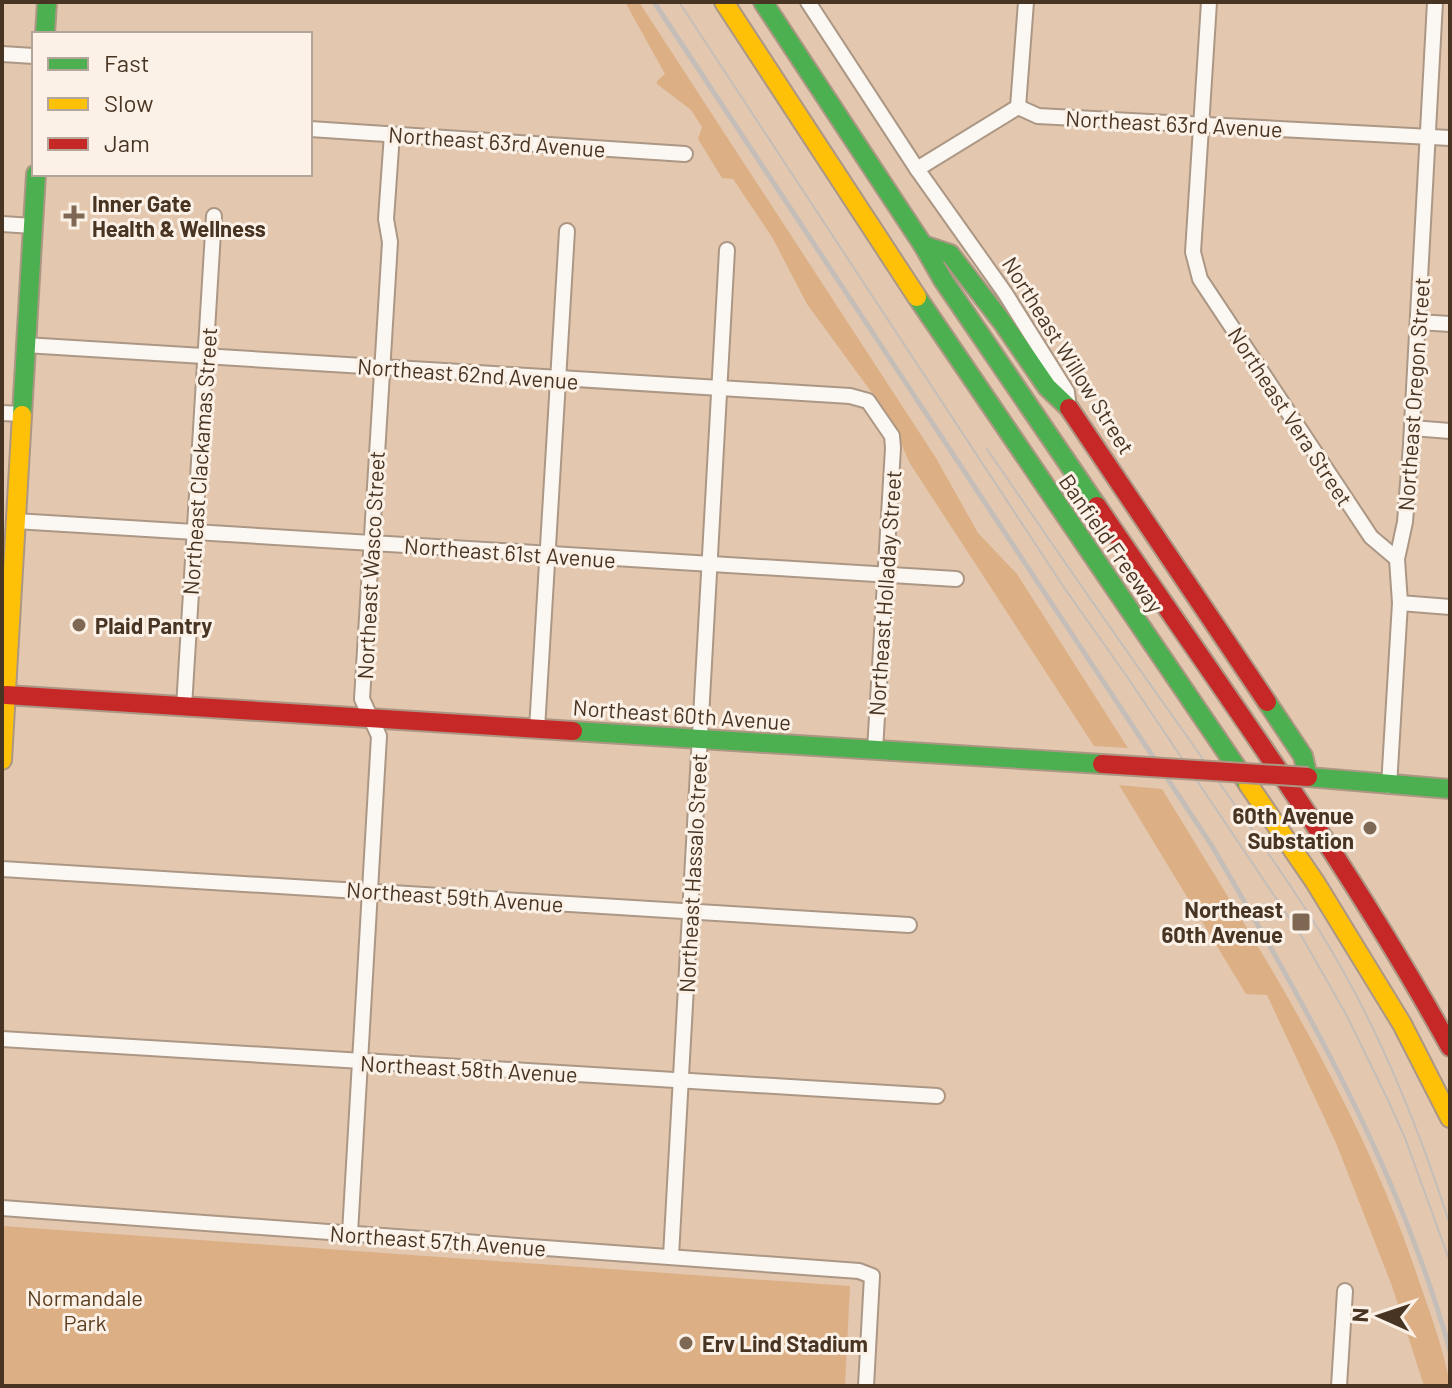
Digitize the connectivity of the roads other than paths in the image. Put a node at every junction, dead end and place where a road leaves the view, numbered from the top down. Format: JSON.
{"nodes":[{"id":1,"x":47,"y":2,"type":"edge"},
{"id":2,"x":724,"y":2,"type":"edge"},
{"id":3,"x":763,"y":2,"type":"edge"},
{"id":4,"x":808,"y":2,"type":"edge"},
{"id":5,"x":1026,"y":2,"type":"edge"},
{"id":6,"x":1209,"y":2,"type":"edge"},
{"id":7,"x":1435,"y":2,"type":"edge"},
{"id":8,"x":45,"y":32,"type":"edge"},
{"id":9,"x":2,"y":54,"type":"edge"},
{"id":10,"x":32,"y":56,"type":"edge"},
{"id":11,"x":1018,"y":107,"type":"junction"},
{"id":12,"x":1201,"y":125,"type":"junction"},
{"id":13,"x":312,"y":129,"type":"edge"},
{"id":14,"x":392,"y":134,"type":"junction"},
{"id":15,"x":1428,"y":137,"type":"junction"},
{"id":16,"x":1450,"y":138,"type":"edge"},
{"id":17,"x":685,"y":154,"type":"dead end"},
{"id":18,"x":917,"y":169,"type":"junction"},
{"id":19,"x":36,"y":176,"type":"edge"},
{"id":20,"x":214,"y":216,"type":"dead end"},
{"id":21,"x":2,"y":224,"type":"edge"},
{"id":22,"x":33,"y":226,"type":"junction"},
{"id":23,"x":567,"y":231,"type":"dead end"},
{"id":24,"x":923,"y":245,"type":"junction"},
{"id":25,"x":727,"y":250,"type":"dead end"},
{"id":26,"x":1418,"y":322,"type":"junction"},
{"id":27,"x":1450,"y":324,"type":"edge"},
{"id":28,"x":25,"y":345,"type":"junction"},
{"id":29,"x":206,"y":355,"type":"junction"},
{"id":30,"x":382,"y":367,"type":"junction"},
{"id":31,"x":557,"y":379,"type":"junction"},
{"id":32,"x":720,"y":389,"type":"junction"},
{"id":33,"x":1069,"y":408,"type":"junction"},
{"id":34,"x":2,"y":413,"type":"edge"},
{"id":35,"x":21,"y":414,"type":"junction"},
{"id":36,"x":1412,"y":428,"type":"junction"},
{"id":37,"x":1450,"y":431,"type":"edge"},
{"id":38,"x":892,"y":436,"type":"joint"},
{"id":39,"x":15,"y":521,"type":"junction"},
{"id":40,"x":195,"y":532,"type":"junction"},
{"id":41,"x":371,"y":543,"type":"junction"},
{"id":42,"x":545,"y":556,"type":"junction"},
{"id":43,"x":1397,"y":559,"type":"junction"},
{"id":44,"x":710,"y":565,"type":"junction"},
{"id":45,"x":885,"y":575,"type":"junction"},
{"id":46,"x":956,"y":579,"type":"dead end"},
{"id":47,"x":6,"y":597,"type":"edge"},
{"id":48,"x":1400,"y":603,"type":"junction"},
{"id":49,"x":1450,"y":607,"type":"edge"},
{"id":50,"x":6,"y":695,"type":"junction"},
{"id":51,"x":184,"y":707,"type":"junction"},
{"id":52,"x":371,"y":718,"type":"junction"},
{"id":53,"x":537,"y":729,"type":"junction"},
{"id":54,"x":699,"y":740,"type":"junction"},
{"id":55,"x":875,"y":750,"type":"junction"},
{"id":56,"x":2,"y":760,"type":"edge"},
{"id":57,"x":1308,"y":777,"type":"junction"},
{"id":58,"x":1389,"y":786,"type":"junction"},
{"id":59,"x":1450,"y":789,"type":"edge"},
{"id":60,"x":2,"y":869,"type":"edge"},
{"id":61,"x":370,"y":891,"type":"junction"},
{"id":62,"x":690,"y":911,"type":"junction"},
{"id":63,"x":909,"y":925,"type":"dead end"},
{"id":64,"x":2,"y":1039,"type":"edge"},
{"id":65,"x":1450,"y":1047,"type":"edge"},
{"id":66,"x":360,"y":1062,"type":"junction"},
{"id":67,"x":681,"y":1080,"type":"junction"},
{"id":68,"x":937,"y":1096,"type":"dead end"},
{"id":69,"x":1450,"y":1118,"type":"edge"},
{"id":70,"x":2,"y":1208,"type":"edge"},
{"id":71,"x":350,"y":1233,"type":"junction"},
{"id":72,"x":671,"y":1256,"type":"junction"},
{"id":73,"x":1345,"y":1291,"type":"dead end"},
{"id":74,"x":866,"y":1386,"type":"edge"},
{"id":75,"x":1339,"y":1386,"type":"edge"}],
"edges":[{"from":1,"to":8,"type":"main road"},
{"from":2,"to":69,"type":"main road","name":"Banfield Freeway"},
{"from":3,"to":24,"type":"main road","name":"Banfield Freeway"},
{"from":4,"to":18,"type":"street","name":"Northeast Willow Street"},
{"from":5,"to":11,"type":"street"},
{"from":6,"to":12,"type":"street"},
{"from":7,"to":15,"type":"street","name":"Northeast Oregon Street"},
{"from":9,"to":10,"type":"street"},
{"from":11,"to":12,"type":"street","name":"Northeast 63rd Avenue"},
{"from":11,"to":18,"type":"street"},
{"from":12,"to":15,"type":"street","name":"Northeast 63rd Avenue"},
{"from":12,"to":43,"type":"street","name":"Northeast Vera Street"},
{"from":13,"to":14,"type":"street","name":"Northeast 63rd Avenue"},
{"from":14,"to":17,"type":"street","name":"Northeast 63rd Avenue"},
{"from":14,"to":30,"type":"street","name":"Northeast Wasco Street"},
{"from":15,"to":16,"type":"street","name":"Northeast 63rd Avenue"},
{"from":15,"to":26,"type":"street","name":"Northeast Oregon Street"},
{"from":18,"to":33,"type":"street","name":"Northeast Willow Street"},
{"from":19,"to":22,"type":"main road"},
{"from":20,"to":29,"type":"street","name":"Northeast Clackamas Street"},
{"from":21,"to":22,"type":"street"},
{"from":22,"to":28,"type":"main road"},
{"from":23,"to":31,"type":"street"},
{"from":24,"to":33,"type":"main road"},
{"from":24,"to":65,"type":"main road","name":"Banfield Freeway"},
{"from":25,"to":32,"type":"street","name":"Northeast Hassalo Street"},
{"from":26,"to":27,"type":"street"},
{"from":26,"to":36,"type":"street","name":"Northeast Oregon Street"},
{"from":28,"to":29,"type":"street","name":"Northeast 62nd Avenue"},
{"from":28,"to":35,"type":"main road"},
{"from":29,"to":30,"type":"street","name":"Northeast 62nd Avenue"},
{"from":29,"to":40,"type":"street","name":"Northeast Clackamas Street"},
{"from":30,"to":31,"type":"street","name":"Northeast 62nd Avenue"},
{"from":30,"to":41,"type":"street","name":"Northeast Wasco Street"},
{"from":31,"to":32,"type":"street","name":"Northeast 62nd Avenue"},
{"from":31,"to":42,"type":"street"},
{"from":32,"to":38,"type":"street","name":"Northeast 62nd Avenue"},
{"from":32,"to":44,"type":"street","name":"Northeast Hassalo Street"},
{"from":33,"to":57,"type":"main road","name":"Northeast Willow Street"},
{"from":34,"to":35,"type":"street"},
{"from":35,"to":39,"type":"main road"},
{"from":36,"to":37,"type":"street"},
{"from":36,"to":43,"type":"street","name":"Northeast Oregon Street"},
{"from":38,"to":45,"type":"street","name":"Northeast Holladay Street"},
{"from":39,"to":40,"type":"street","name":"Northeast 61st Avenue"},
{"from":39,"to":47,"type":"main road"},
{"from":40,"to":41,"type":"street","name":"Northeast 61st Avenue"},
{"from":40,"to":51,"type":"street","name":"Northeast Clackamas Street"},
{"from":41,"to":42,"type":"street","name":"Northeast 61st Avenue"},
{"from":41,"to":52,"type":"street","name":"Northeast Wasco Street"},
{"from":42,"to":44,"type":"street","name":"Northeast 61st Avenue"},
{"from":42,"to":53,"type":"street"},
{"from":43,"to":48,"type":"street","name":"Northeast Oregon Street"},
{"from":44,"to":45,"type":"street","name":"Northeast 61st Avenue"},
{"from":44,"to":54,"type":"street","name":"Northeast Hassalo Street"},
{"from":45,"to":46,"type":"street","name":"Northeast 61st Avenue"},
{"from":45,"to":55,"type":"street","name":"Northeast Holladay Street"},
{"from":47,"to":50,"type":"main road"},
{"from":48,"to":49,"type":"street"},
{"from":48,"to":58,"type":"street","name":"Northeast Oregon Street"},
{"from":50,"to":51,"type":"main road","name":"Northeast 60th Avenue"},
{"from":50,"to":56,"type":"main road"},
{"from":51,"to":52,"type":"main road","name":"Northeast 60th Avenue"},
{"from":52,"to":53,"type":"main road","name":"Northeast 60th Avenue"},
{"from":52,"to":61,"type":"street","name":"Northeast Wasco Street"},
{"from":53,"to":54,"type":"main road","name":"Northeast 60th Avenue"},
{"from":54,"to":55,"type":"main road","name":"Northeast 60th Avenue"},
{"from":54,"to":62,"type":"street","name":"Northeast Hassalo Street"},
{"from":55,"to":57,"type":"main road","name":"Northeast 60th Avenue","bridge":true},
{"from":57,"to":58,"type":"main road","name":"Northeast 60th Avenue"},
{"from":58,"to":59,"type":"main road","name":"Northeast 60th Avenue"},
{"from":60,"to":61,"type":"street","name":"Northeast 59th Avenue"},
{"from":61,"to":62,"type":"street","name":"Northeast 59th Avenue"},
{"from":61,"to":66,"type":"street","name":"Northeast Wasco Street"},
{"from":62,"to":63,"type":"street","name":"Northeast 59th Avenue"},
{"from":62,"to":67,"type":"street","name":"Northeast Hassalo Street"},
{"from":64,"to":66,"type":"street","name":"Northeast 58th Avenue"},
{"from":66,"to":67,"type":"street","name":"Northeast 58th Avenue"},
{"from":66,"to":71,"type":"street","name":"Northeast Wasco Street"},
{"from":67,"to":68,"type":"street","name":"Northeast 58th Avenue"},
{"from":67,"to":72,"type":"street","name":"Northeast Hassalo Street"},
{"from":70,"to":71,"type":"street","name":"Northeast 57th Avenue"},
{"from":71,"to":72,"type":"street","name":"Northeast 57th Avenue"},
{"from":72,"to":74,"type":"street","name":"Northeast 57th Avenue"},
{"from":73,"to":75,"type":"street"}]}
